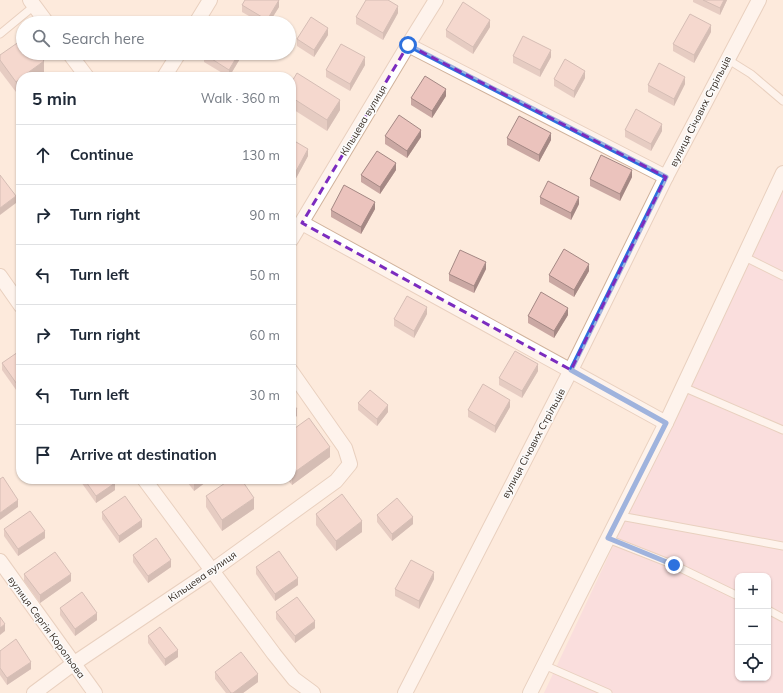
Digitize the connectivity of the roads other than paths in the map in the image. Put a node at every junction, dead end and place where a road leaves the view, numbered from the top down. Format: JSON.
{"nodes":[{"id":1,"x":210,"y":0,"type":"edge"},
{"id":2,"x":436,"y":0,"type":"edge"},
{"id":3,"x":759,"y":0,"type":"edge"},
{"id":4,"x":32,"y":3,"type":"edge"},
{"id":5,"x":19,"y":16,"type":"edge"},
{"id":6,"x":42,"y":16,"type":"edge"},
{"id":7,"x":200,"y":16,"type":"edge"},
{"id":8,"x":16,"y":18,"type":"edge"},
{"id":9,"x":0,"y":34,"type":"edge"},
{"id":10,"x":408,"y":45,"type":"junction"},
{"id":11,"x":727,"y":59,"type":"junction"},
{"id":12,"x":74,"y":60,"type":"edge"},
{"id":13,"x":175,"y":60,"type":"edge"},
{"id":14,"x":83,"y":72,"type":"edge"},
{"id":15,"x":167,"y":72,"type":"edge"},
{"id":16,"x":783,"y":101,"type":"edge"},
{"id":17,"x":783,"y":173,"type":"edge"},
{"id":18,"x":666,"y":177,"type":"junction"},
{"id":19,"x":302,"y":223,"type":"junction"},
{"id":20,"x":296,"y":232,"type":"edge"},
{"id":21,"x":743,"y":256,"type":"junction"},
{"id":22,"x":0,"y":276,"type":"edge"},
{"id":23,"x":783,"y":276,"type":"edge"},
{"id":24,"x":16,"y":299,"type":"edge"},
{"id":25,"x":571,"y":370,"type":"junction"},
{"id":26,"x":296,"y":378,"type":"edge"},
{"id":27,"x":683,"y":387,"type":"junction"},
{"id":28,"x":666,"y":423,"type":"junction"},
{"id":29,"x":783,"y":430,"type":"edge"},
{"id":30,"x":148,"y":484,"type":"edge"},
{"id":31,"x":620,"y":516,"type":"junction"},
{"id":32,"x":608,"y":538,"type":"junction"},
{"id":33,"x":783,"y":546,"type":"edge"},
{"id":34,"x":0,"y":561,"type":"edge"},
{"id":35,"x":213,"y":570,"type":"junction"},
{"id":36,"x":735,"y":595,"type":"edge"},
{"id":37,"x":771,"y":612,"type":"edge"},
{"id":38,"x":783,"y":618,"type":"edge"},
{"id":39,"x":73,"y":664,"type":"junction"},
{"id":40,"x":544,"y":665,"type":"junction"},
{"id":41,"x":34,"y":693,"type":"edge"},
{"id":42,"x":95,"y":693,"type":"edge"},
{"id":43,"x":313,"y":693,"type":"edge"},
{"id":44,"x":405,"y":693,"type":"edge"},
{"id":45,"x":530,"y":693,"type":"edge"},
{"id":46,"x":608,"y":693,"type":"edge"}],
"edges":[{"from":1,"to":7,"type":"street"},
{"from":2,"to":10,"type":"street","name":"Кільцева вулиця"},
{"from":3,"to":11,"type":"street","name":"вулиця Січових Стрільців"},
{"from":4,"to":5,"type":"lane"},
{"from":4,"to":6,"type":"street"},
{"from":8,"to":9,"type":"lane"},
{"from":10,"to":18,"type":"street"},
{"from":10,"to":19,"type":"street","name":"Кільцева вулиця"},
{"from":11,"to":16,"type":"lane"},
{"from":11,"to":18,"type":"street","name":"вулиця Січових Стрільців"},
{"from":12,"to":14,"type":"street"},
{"from":13,"to":15,"type":"street"},
{"from":17,"to":21,"type":"street"},
{"from":18,"to":25,"type":"street","name":"вулиця Січових Стрільців"},
{"from":19,"to":20,"type":"street","name":"Кільцева вулиця"},
{"from":19,"to":25,"type":"street"},
{"from":21,"to":23,"type":"lane"},
{"from":21,"to":27,"type":"street"},
{"from":22,"to":24,"type":"street"},
{"from":25,"to":28,"type":"street"},
{"from":25,"to":44,"type":"street","name":"вулиця Січових Стрільців"},
{"from":26,"to":35,"type":"street","name":"Кільцева вулиця"},
{"from":27,"to":28,"type":"street"},
{"from":27,"to":29,"type":"lane"},
{"from":28,"to":31,"type":"street"},
{"from":30,"to":35,"type":"street"},
{"from":31,"to":32,"type":"street"},
{"from":31,"to":33,"type":"lane"},
{"from":32,"to":36,"type":"lane"},
{"from":32,"to":40,"type":"street"},
{"from":34,"to":39,"type":"street","name":"вулиця Сергія Корольова"},
{"from":35,"to":39,"type":"street","name":"Кільцева вулиця"},
{"from":35,"to":43,"type":"street"},
{"from":37,"to":38,"type":"lane"},
{"from":39,"to":41,"type":"street","name":"Кільцева вулиця"},
{"from":39,"to":42,"type":"street","name":"вулиця Сергія Корольова"},
{"from":40,"to":45,"type":"street"},
{"from":40,"to":46,"type":"lane"}]}
